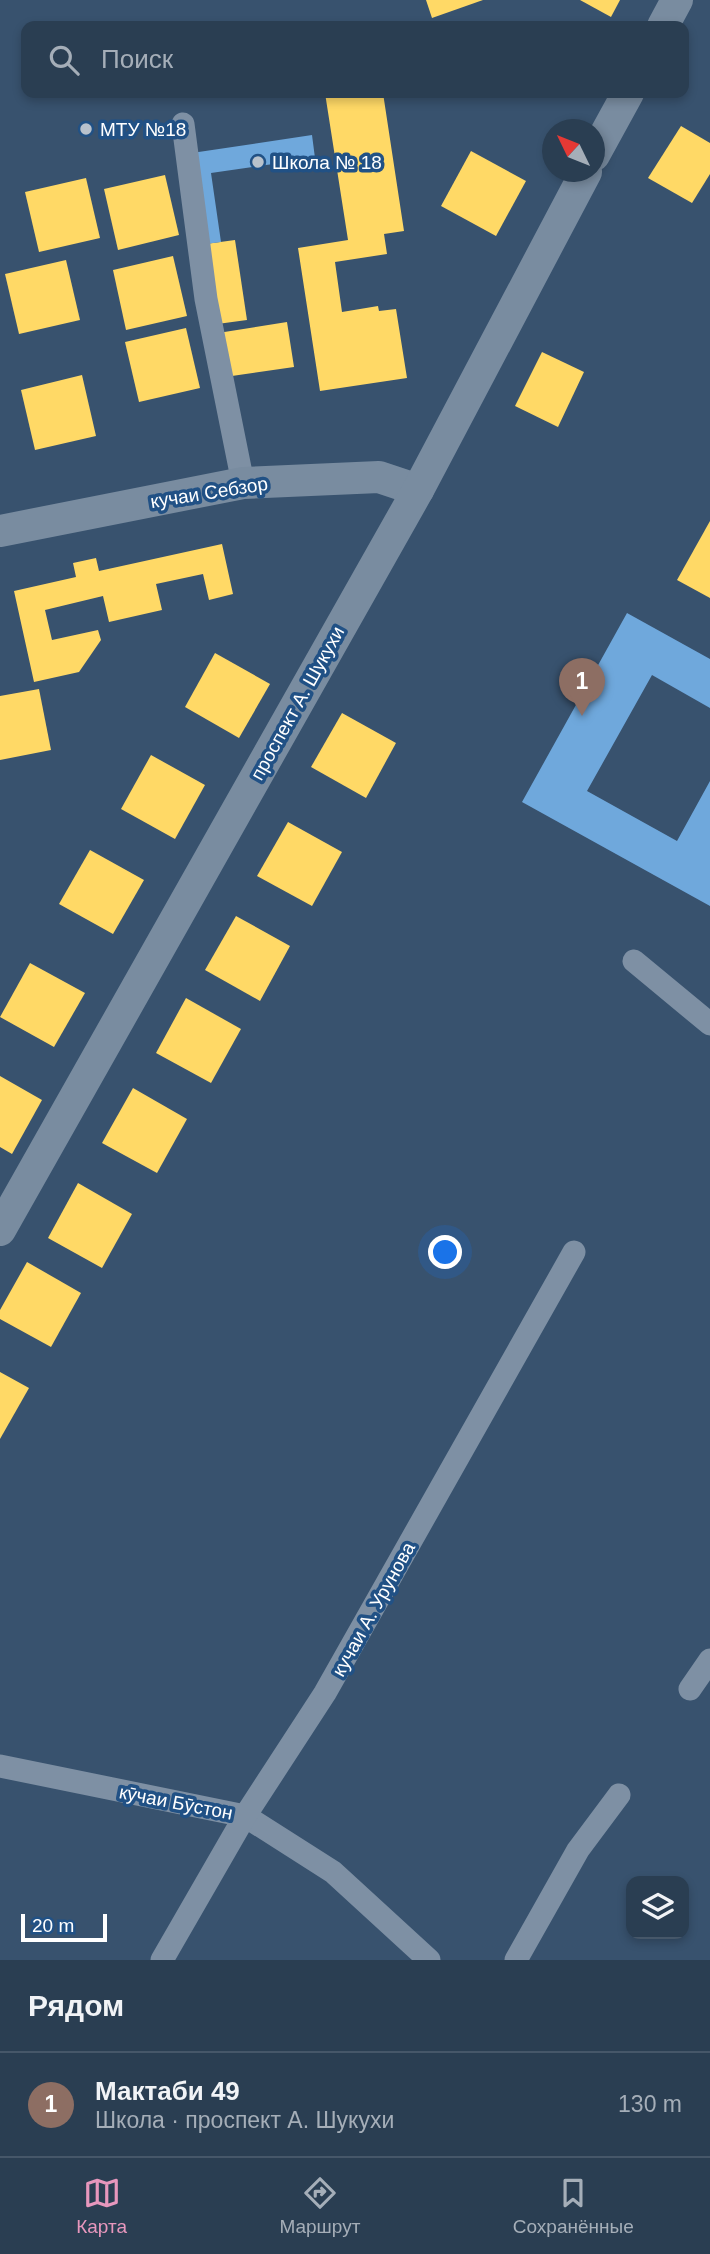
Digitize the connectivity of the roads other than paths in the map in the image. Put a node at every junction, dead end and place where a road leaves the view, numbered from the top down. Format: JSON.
{"nodes":[{"id":1,"x":677,"y":0,"type":"edge"},
{"id":2,"x":666,"y":21,"type":"edge"},
{"id":3,"x":625,"y":98,"type":"edge"},
{"id":4,"x":183,"y":124,"type":"dead end"},
{"id":5,"x":605,"y":136,"type":"edge"},
{"id":6,"x":581,"y":182,"type":"edge"},
{"id":7,"x":243,"y":483,"type":"junction"},
{"id":8,"x":418,"y":490,"type":"junction"},
{"id":9,"x":0,"y":531,"type":"edge"},
{"id":10,"x":634,"y":961,"type":"dead end"},
{"id":11,"x":710,"y":1024,"type":"edge"},
{"id":12,"x":0,"y":1230,"type":"edge"},
{"id":13,"x":574,"y":1252,"type":"dead end"},
{"id":14,"x":710,"y":1660,"type":"edge"},
{"id":15,"x":690,"y":1689,"type":"dead end"},
{"id":16,"x":0,"y":1766,"type":"edge"},
{"id":17,"x":618,"y":1796,"type":"dead end"},
{"id":18,"x":245,"y":1816,"type":"junction"},
{"id":19,"x":162,"y":1960,"type":"edge"},
{"id":20,"x":429,"y":1960,"type":"edge"},
{"id":21,"x":516,"y":1960,"type":"edge"}],
"edges":[{"from":1,"to":2,"type":"main road"},
{"from":3,"to":5,"type":"main road"},
{"from":4,"to":7,"type":"street"},
{"from":6,"to":8,"type":"main road","name":"проспект А. Шукухи"},
{"from":7,"to":8,"type":"main road","name":"кучаи Себзор"},
{"from":7,"to":9,"type":"main road","name":"кучаи Себзор"},
{"from":8,"to":12,"type":"main road","name":"проспект А. Шукухи"},
{"from":10,"to":11,"type":"street"},
{"from":13,"to":18,"type":"street","name":"кучаи А. Урунова"},
{"from":14,"to":15,"type":"street"},
{"from":16,"to":18,"type":"street","name":"кӯчаи Бӯстон"},
{"from":17,"to":21,"type":"street"},
{"from":18,"to":19,"type":"street","name":"кучаи А. Урунова"},
{"from":18,"to":20,"type":"street","name":"кӯчаи Бӯстон"}]}
